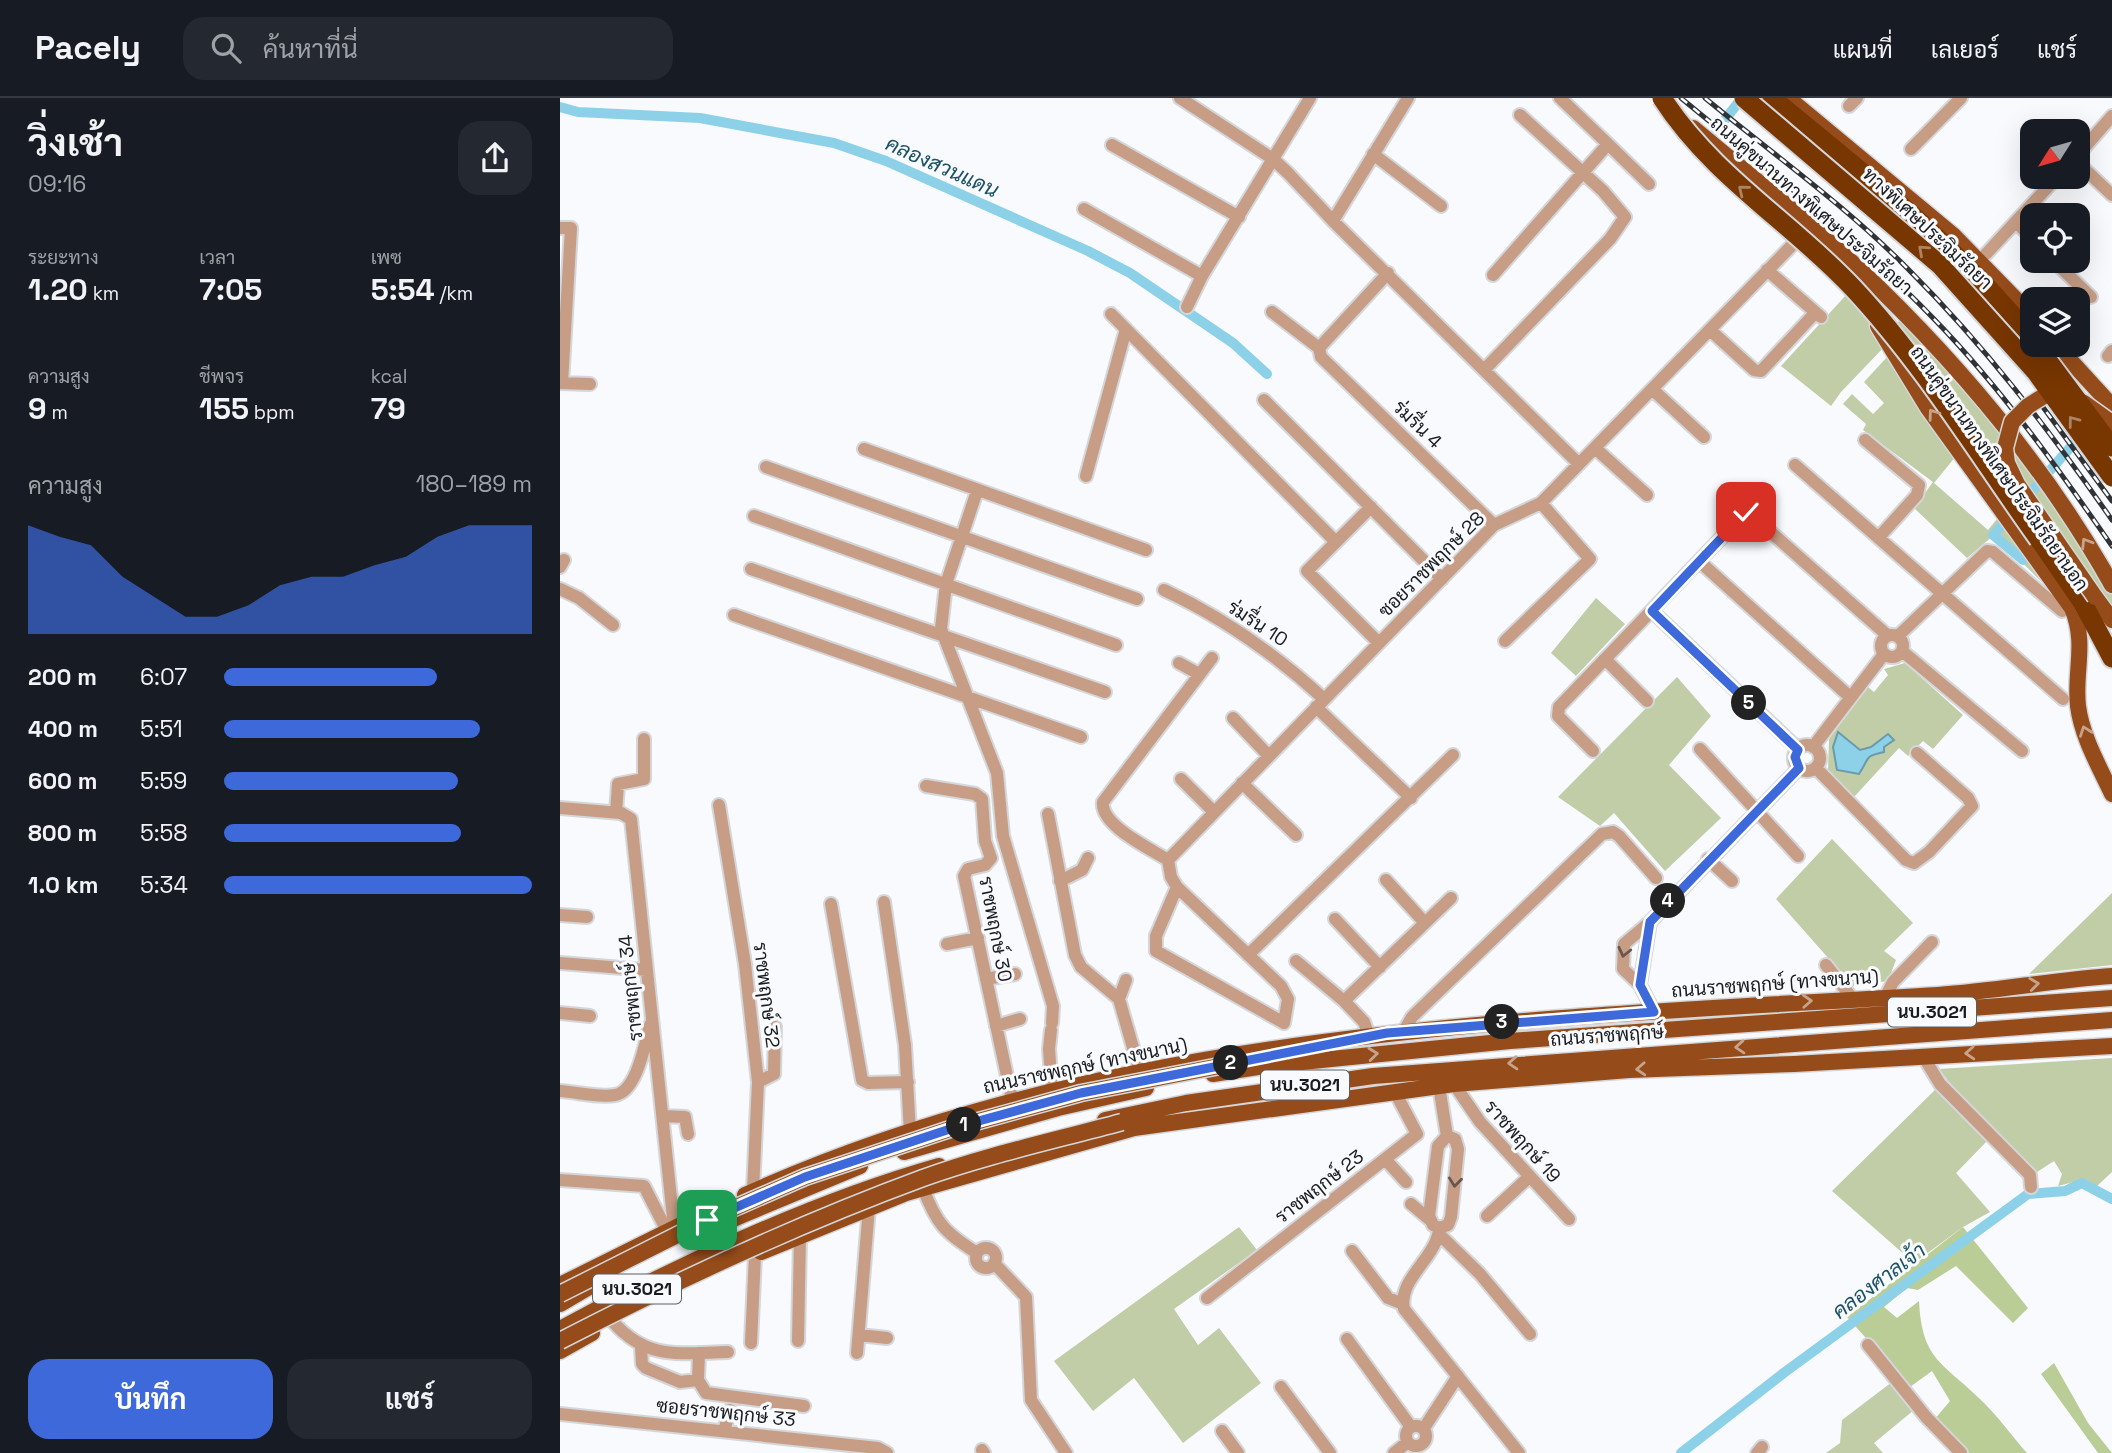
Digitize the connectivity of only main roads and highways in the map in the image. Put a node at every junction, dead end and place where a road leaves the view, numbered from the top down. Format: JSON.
{"nodes":[{"id":1,"x":1656,"y":98,"type":"edge"},
{"id":2,"x":1662,"y":98,"type":"edge"},
{"id":3,"x":1744,"y":98,"type":"edge"},
{"id":4,"x":1772,"y":98,"type":"edge"},
{"id":5,"x":1788,"y":98,"type":"edge"},
{"id":6,"x":1842,"y":255,"type":"junction"},
{"id":7,"x":2020,"y":302,"type":"edge"},
{"id":8,"x":2020,"y":325,"type":"edge"},
{"id":9,"x":2045,"y":357,"type":"edge"},
{"id":10,"x":2067,"y":357,"type":"edge"},
{"id":11,"x":2112,"y":406,"type":"edge"},
{"id":12,"x":2112,"y":423,"type":"edge"},
{"id":13,"x":2112,"y":447,"type":"edge"},
{"id":14,"x":2112,"y":477,"type":"edge"},
{"id":15,"x":2031,"y":537,"type":"junction"},
{"id":16,"x":2112,"y":585,"type":"edge"},
{"id":17,"x":2112,"y":620,"type":"edge"},
{"id":18,"x":2112,"y":658,"type":"edge"},
{"id":19,"x":2112,"y":794,"type":"edge"},
{"id":20,"x":2112,"y":976,"type":"edge"},
{"id":21,"x":2112,"y":998,"type":"edge"},
{"id":22,"x":1660,"y":1012,"type":"junction"},
{"id":23,"x":2112,"y":1020,"type":"edge"},
{"id":24,"x":1752,"y":1024,"type":"junction"},
{"id":25,"x":1954,"y":1032,"type":"junction"},
{"id":26,"x":2112,"y":1045,"type":"edge"},
{"id":27,"x":1285,"y":1052,"type":"junction"},
{"id":28,"x":1709,"y":1065,"type":"junction"},
{"id":29,"x":1231,"y":1067,"type":"junction"},
{"id":30,"x":1373,"y":1076,"type":"junction"},
{"id":31,"x":1122,"y":1126,"type":"junction"},
{"id":32,"x":818,"y":1182,"type":"junction"},
{"id":33,"x":906,"y":1193,"type":"junction"},
{"id":34,"x":719,"y":1207,"type":"junction"},
{"id":35,"x":818,"y":1210,"type":"junction"},
{"id":36,"x":560,"y":1285,"type":"edge"},
{"id":37,"x":560,"y":1294,"type":"edge"},
{"id":38,"x":560,"y":1304,"type":"edge"},
{"id":39,"x":560,"y":1329,"type":"edge"},
{"id":40,"x":560,"y":1341,"type":"edge"},
{"id":41,"x":560,"y":1351,"type":"edge"}],
"edges":[{"from":1,"to":6,"type":"main road","name":"ถนนคู่ขนานทางพิเศษประจิมรัถยา"},
{"from":15,"to":2,"type":"highway","one_way":true,"bridge":true},
{"from":14,"to":3,"type":"highway","name":"ทางพิเศษประจิมรัถยา","one_way":true,"bridge":true},
{"from":4,"to":8,"type":"highway","name":"ทางพิเศษประจิมรัถยา"},
{"from":5,"to":7,"type":"main road"},
{"from":15,"to":6,"type":"main road","name":"ถนนคู่ขนานทางพิเศษประจิมรัถยานอก","one_way":true},
{"from":16,"to":6,"type":"main road","name":"ถนนคู่ขนานทางพิเศษประจิมรัถยา","one_way":true},
{"from":9,"to":13,"type":"highway","bridge":true},
{"from":10,"to":11,"type":"main road"},
{"from":12,"to":17,"type":"main road","bridge":true},
{"from":15,"to":18,"type":"highway"},
{"from":19,"to":15,"type":"main road","name":"ถนนคู่ขนานทางพิเศษประจิมรัถยานอก","one_way":true},
{"from":22,"to":20,"type":"main road","name":"ถนนราชพฤกษ์ (ทางขนาน)","number":"นบ.3021","one_way":true},
{"from":21,"to":24,"type":"main road","name":"ถนนราชพฤกษ์","number":"นบ.3021"},
{"from":22,"to":24,"type":"main road"},
{"from":22,"to":27,"type":"main road","name":"ถนนราชพฤกษ์ (ทางขนาน)","number":"นบ.3021"},
{"from":23,"to":25,"type":"main road","name":"ถนนราชพฤกษ์","number":"นบ.3021"},
{"from":29,"to":24,"type":"main road","name":"ถนนราชพฤกษ์","number":"นบ.3021","one_way":true},
{"from":25,"to":28,"type":"main road"},
{"from":25,"to":30,"type":"main road","name":"ถนนราชพฤกษ์","number":"นบ.3021","one_way":true},
{"from":26,"to":28,"type":"main road","one_way":true},
{"from":27,"to":29,"type":"main road"},
{"from":27,"to":34,"type":"main road","name":"ถนนราชพฤกษ์ (ทางขนาน)","number":"นบ.3021"},
{"from":28,"to":31,"type":"main road","number":"นบ.3021","one_way":true},
{"from":29,"to":32,"type":"main road","name":"ถนนราชพฤกษ์","number":"นบ.3021"},
{"from":29,"to":37,"type":"main road","bridge":true},
{"from":30,"to":31,"type":"main road"},
{"from":30,"to":35,"type":"main road","name":"ถนนราชพฤกษ์","number":"นบ.3021"},
{"from":31,"to":33,"type":"main road","number":"นบ.3021"},
{"from":31,"to":40,"type":"main road","bridge":true},
{"from":32,"to":34,"type":"main road"},
{"from":32,"to":38,"type":"main road","name":"ถนนราชพฤกษ์","number":"นบ.3021"},
{"from":33,"to":35,"type":"main road"},
{"from":33,"to":41,"type":"main road"},
{"from":34,"to":36,"type":"main road","name":"ถนนราชพฤกษ์ (ทางขนาน)"},
{"from":35,"to":39,"type":"main road","name":"ถนนราชพฤกษ์","number":"นบ.3021"}]}
